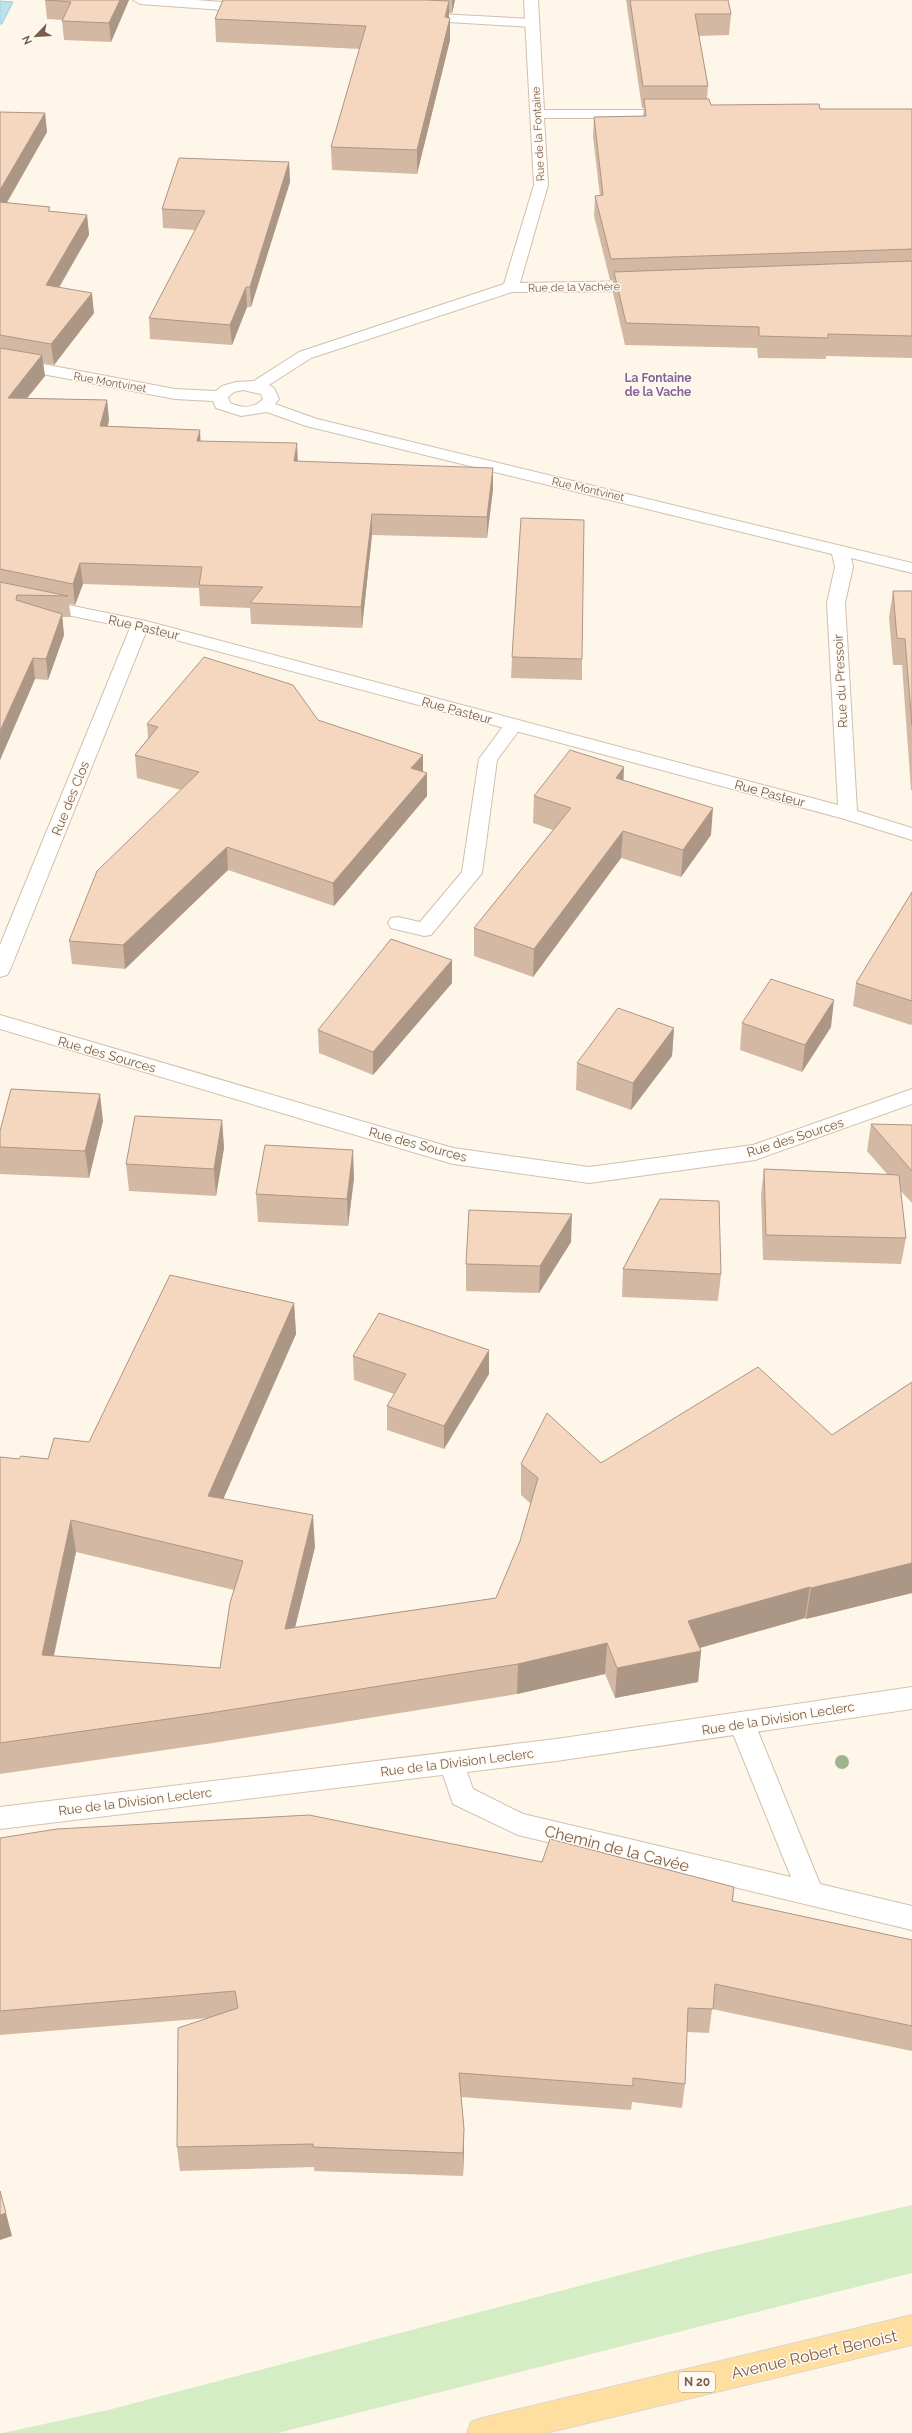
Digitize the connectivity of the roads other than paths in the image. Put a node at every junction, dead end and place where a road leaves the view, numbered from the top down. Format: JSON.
{"nodes":[{"id":1,"x":140,"y":0,"type":"edge"},
{"id":2,"x":531,"y":0,"type":"edge"},
{"id":3,"x":261,"y":9,"type":"edge"},
{"id":4,"x":404,"y":16,"type":"edge"},
{"id":5,"x":532,"y":22,"type":"junction"},
{"id":6,"x":537,"y":114,"type":"junction"},
{"id":7,"x":684,"y":114,"type":"edge"},
{"id":8,"x":658,"y":285,"type":"edge"},
{"id":9,"x":511,"y":287,"type":"junction"},
{"id":10,"x":0,"y":361,"type":"edge"},
{"id":11,"x":257,"y":386,"type":"junction"},
{"id":12,"x":220,"y":396,"type":"junction"},
{"id":13,"x":266,"y":406,"type":"junction"},
{"id":14,"x":840,"y":550,"type":"junction"},
{"id":15,"x":912,"y":568,"type":"edge"},
{"id":16,"x":0,"y":596,"type":"edge"},
{"id":17,"x":140,"y":625,"type":"junction"},
{"id":18,"x":514,"y":725,"type":"junction"},
{"id":19,"x":848,"y":814,"type":"junction"},
{"id":20,"x":912,"y":834,"type":"edge"},
{"id":21,"x":398,"y":923,"type":"dead end"},
{"id":22,"x":0,"y":970,"type":"edge"},
{"id":23,"x":0,"y":1022,"type":"edge"},
{"id":24,"x":912,"y":1096,"type":"edge"},
{"id":25,"x":912,"y":1698,"type":"edge"},
{"id":26,"x":742,"y":1724,"type":"junction"},
{"id":27,"x":452,"y":1763,"type":"junction"},
{"id":28,"x":0,"y":1818,"type":"edge"},
{"id":29,"x":811,"y":1894,"type":"junction"},
{"id":30,"x":912,"y":1918,"type":"edge"},
{"id":31,"x":912,"y":2330,"type":"edge"},
{"id":32,"x":482,"y":2433,"type":"edge"}],
"edges":[{"from":1,"to":3,"type":"street"},
{"from":2,"to":5,"type":"street","name":"Rue de la Fontaine"},
{"from":4,"to":5,"type":"street"},
{"from":5,"to":6,"type":"street","name":"Rue de la Fontaine"},
{"from":6,"to":7,"type":"street"},
{"from":6,"to":9,"type":"street","name":"Rue de la Fontaine"},
{"from":8,"to":9,"type":"street","name":"Rue de la Vachère"},
{"from":9,"to":11,"type":"street","name":"Rue de la Vachère"},
{"from":10,"to":12,"type":"street","name":"Rue Montvinet"},
{"from":11,"to":12,"type":"street"},
{"from":11,"to":13,"type":"street"},
{"from":12,"to":13,"type":"street"},
{"from":13,"to":14,"type":"street","name":"Rue Montvinet"},
{"from":14,"to":15,"type":"street","name":"Rue Montvinet"},
{"from":14,"to":19,"type":"street","name":"Rue du Pressoir"},
{"from":16,"to":17,"type":"street","name":"Rue Pasteur"},
{"from":17,"to":18,"type":"street","name":"Rue Pasteur"},
{"from":17,"to":22,"type":"street","name":"Rue des Clos"},
{"from":18,"to":19,"type":"street","name":"Rue Pasteur"},
{"from":18,"to":21,"type":"street"},
{"from":19,"to":20,"type":"street","name":"Rue Pasteur"},
{"from":23,"to":24,"type":"street","name":"Rue des Sources"},
{"from":25,"to":26,"type":"street","name":"Rue de la Division Leclerc"},
{"from":26,"to":27,"type":"street","name":"Rue de la Division Leclerc"},
{"from":26,"to":29,"type":"street"},
{"from":27,"to":28,"type":"street","name":"Rue de la Division Leclerc"},
{"from":27,"to":29,"type":"street","name":"Chemin de la Cavée"},
{"from":29,"to":30,"type":"street","name":"Chemin de la Cavée"},
{"from":31,"to":32,"type":"main road","name":"Avenue Robert Benoist","number":"N 20"}]}
